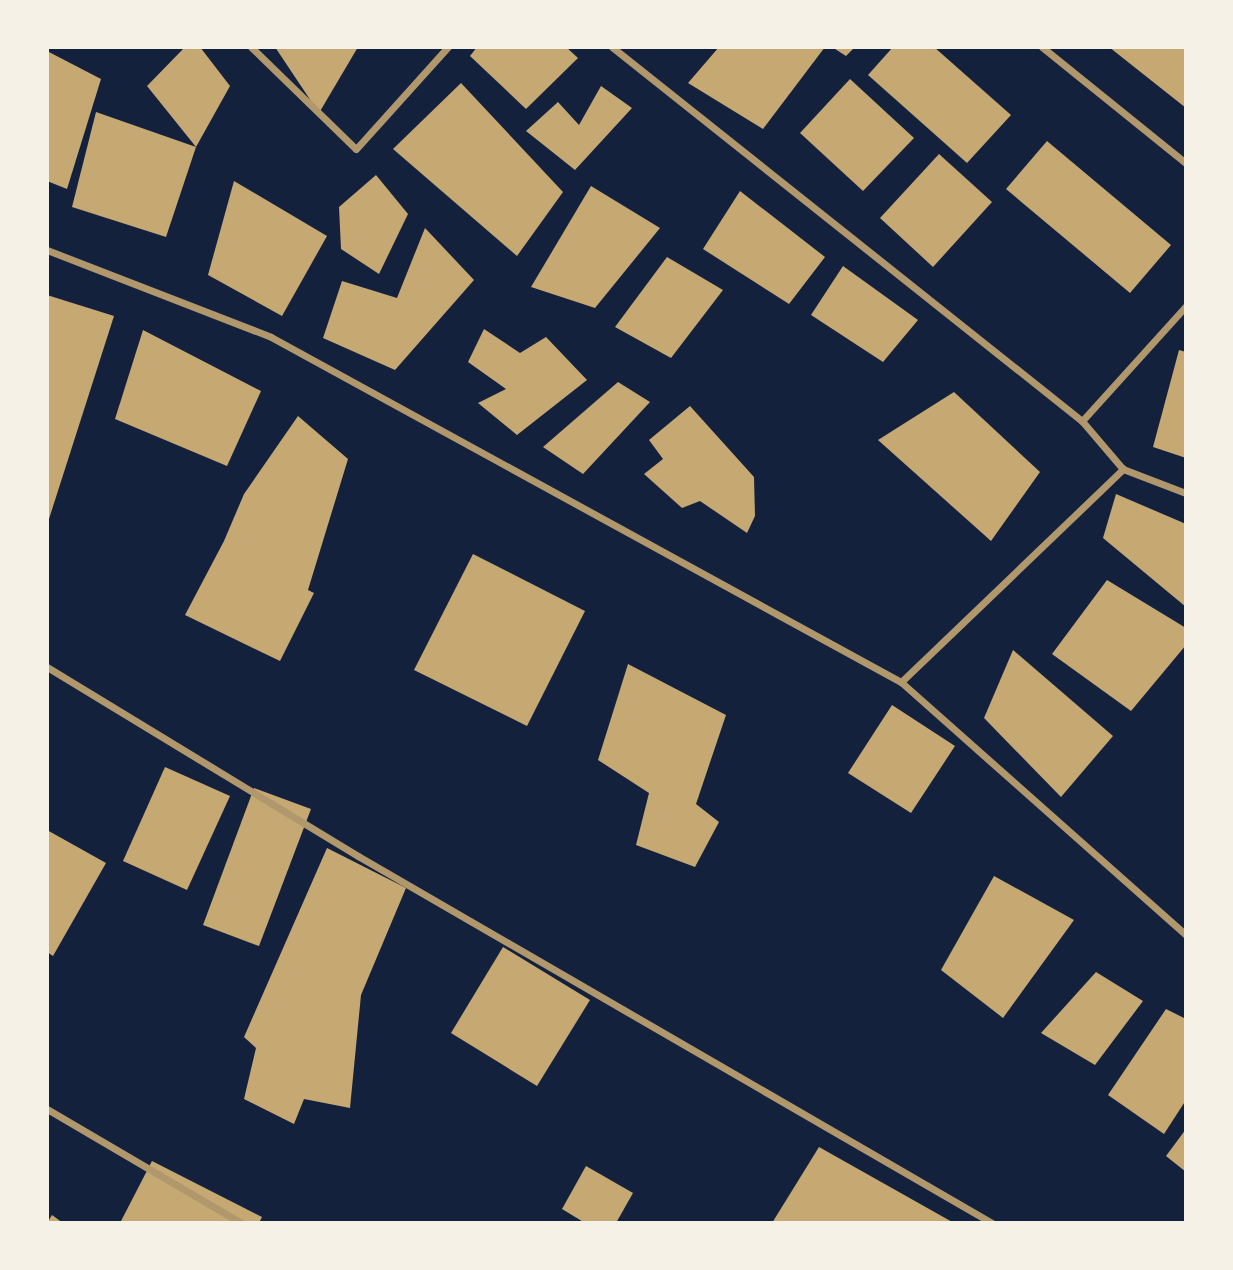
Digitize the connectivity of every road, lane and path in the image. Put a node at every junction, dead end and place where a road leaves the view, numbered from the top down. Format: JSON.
{"nodes":[{"id":1,"x":251,"y":47,"type":"edge"},
{"id":2,"x":448,"y":47,"type":"edge"},
{"id":3,"x":612,"y":47,"type":"edge"},
{"id":4,"x":1042,"y":47,"type":"edge"},
{"id":5,"x":1186,"y":163,"type":"edge"},
{"id":6,"x":47,"y":250,"type":"edge"},
{"id":7,"x":1186,"y":306,"type":"edge"},
{"id":8,"x":1082,"y":421,"type":"junction"},
{"id":9,"x":1123,"y":468,"type":"junction"},
{"id":10,"x":1186,"y":493,"type":"edge"},
{"id":11,"x":47,"y":667,"type":"edge"},
{"id":12,"x":901,"y":682,"type":"junction"},
{"id":13,"x":1186,"y":935,"type":"edge"},
{"id":14,"x":47,"y":1109,"type":"edge"},
{"id":15,"x":241,"y":1223,"type":"edge"},
{"id":16,"x":992,"y":1223,"type":"edge"}],
"edges":[{"from":1,"to":2,"type":"street"},
{"from":3,"to":8,"type":"street"},
{"from":4,"to":5,"type":"street"},
{"from":6,"to":12,"type":"street"},
{"from":7,"to":8,"type":"street"},
{"from":8,"to":9,"type":"street"},
{"from":9,"to":10,"type":"street"},
{"from":9,"to":12,"type":"street"},
{"from":11,"to":16,"type":"street"},
{"from":12,"to":13,"type":"street"},
{"from":14,"to":15,"type":"street"}]}
